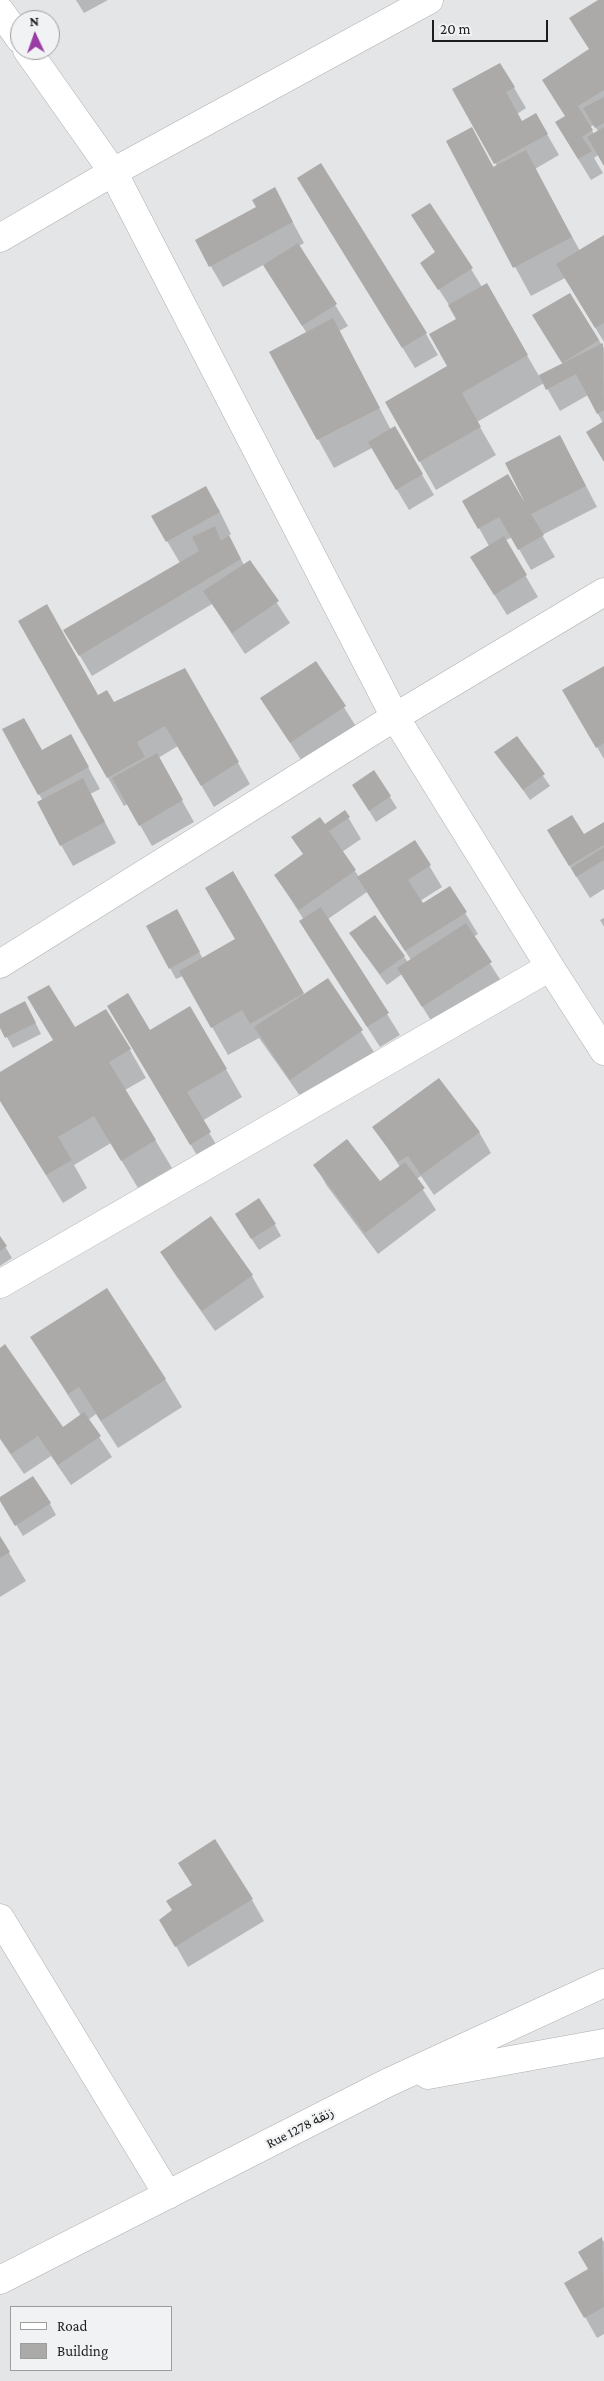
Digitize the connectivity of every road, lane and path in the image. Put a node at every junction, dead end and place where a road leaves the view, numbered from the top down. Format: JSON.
{"nodes":[{"id":1,"x":429,"y":0,"type":"edge"},
{"id":2,"x":0,"y":11,"type":"edge"},
{"id":3,"x":10,"y":25,"type":"edge"},
{"id":4,"x":35,"y":60,"type":"edge"},
{"id":5,"x":113,"y":172,"type":"junction"},
{"id":6,"x":0,"y":238,"type":"edge"},
{"id":7,"x":604,"y":592,"type":"edge"},
{"id":8,"x":395,"y":717,"type":"junction"},
{"id":9,"x":0,"y":964,"type":"edge"},
{"id":10,"x":550,"y":968,"type":"junction"},
{"id":11,"x":604,"y":1051,"type":"edge"},
{"id":12,"x":0,"y":1284,"type":"edge"},
{"id":13,"x":0,"y":1918,"type":"edge"},
{"id":14,"x":604,"y":1983,"type":"edge"},
{"id":15,"x":604,"y":2043,"type":"edge"},
{"id":16,"x":387,"y":2083,"type":"junction"},
{"id":17,"x":168,"y":2195,"type":"junction"},
{"id":18,"x":0,"y":2280,"type":"edge"}],
"edges":[{"from":1,"to":5,"type":"street"},
{"from":2,"to":3,"type":"street"},
{"from":4,"to":5,"type":"street"},
{"from":5,"to":6,"type":"street"},
{"from":5,"to":8,"type":"street"},
{"from":7,"to":8,"type":"street"},
{"from":8,"to":9,"type":"street"},
{"from":8,"to":10,"type":"street"},
{"from":10,"to":11,"type":"street"},
{"from":10,"to":12,"type":"street"},
{"from":13,"to":17,"type":"street"},
{"from":14,"to":16,"type":"street","name":"Rue 1278 زنقة"},
{"from":15,"to":16,"type":"street"},
{"from":16,"to":17,"type":"street","name":"Rue 1278 زنقة"},
{"from":17,"to":18,"type":"street","name":"Rue 1278 زنقة"}]}
